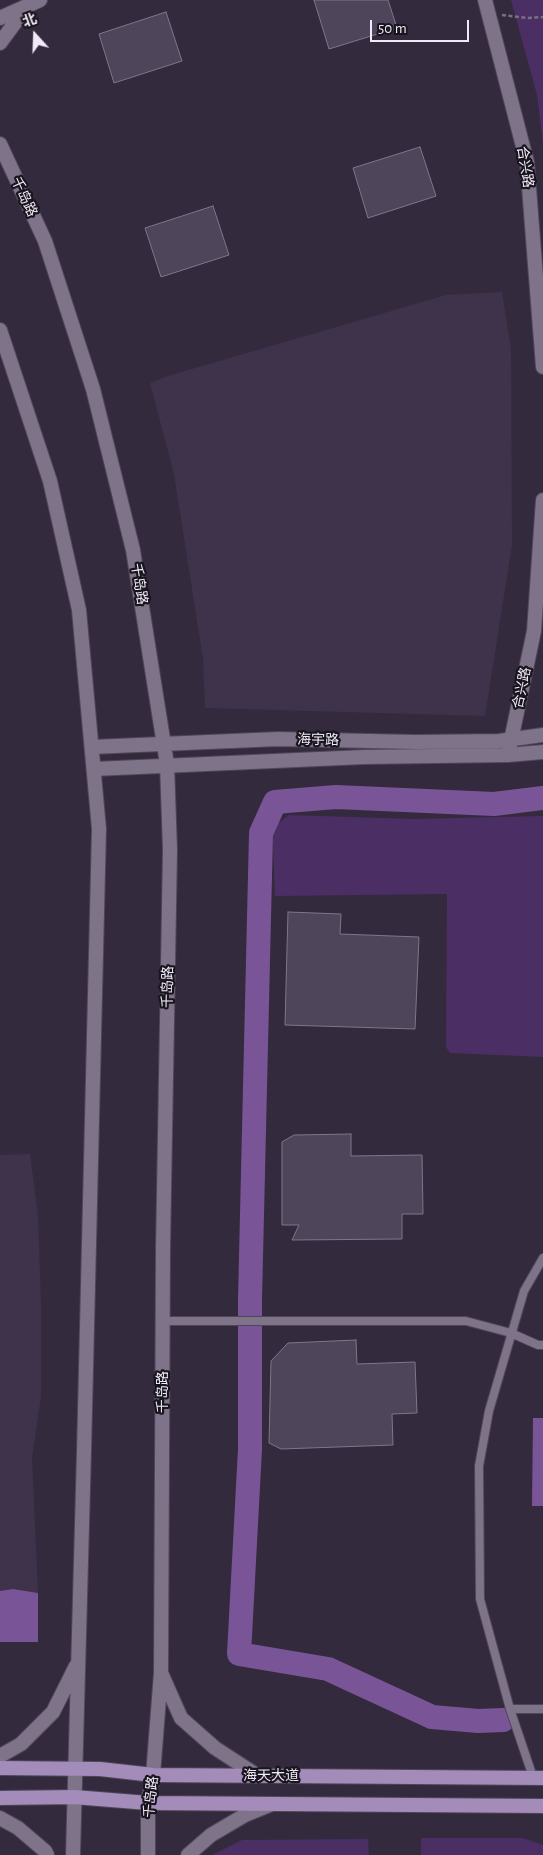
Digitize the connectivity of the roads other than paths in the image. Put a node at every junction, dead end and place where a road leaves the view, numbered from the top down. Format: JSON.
{"nodes":[{"id":1,"x":485,"y":0,"type":"edge"},
{"id":2,"x":34,"y":3,"type":"edge"},
{"id":3,"x":0,"y":18,"type":"edge"},
{"id":4,"x":0,"y":44,"type":"edge"},
{"id":5,"x":0,"y":144,"type":"edge"},
{"id":6,"x":0,"y":330,"type":"edge"},
{"id":7,"x":543,"y":368,"type":"edge"},
{"id":8,"x":543,"y":500,"type":"edge"},
{"id":9,"x":543,"y":735,"type":"edge"},
{"id":10,"x":512,"y":739,"type":"junction"},
{"id":11,"x":164,"y":744,"type":"junction"},
{"id":12,"x":92,"y":747,"type":"junction"},
{"id":13,"x":543,"y":752,"type":"edge"},
{"id":14,"x":508,"y":755,"type":"junction"},
{"id":15,"x":167,"y":764,"type":"junction"},
{"id":16,"x":94,"y":769,"type":"junction"},
{"id":17,"x":543,"y":1258,"type":"edge"},
{"id":18,"x":163,"y":1321,"type":"junction"},
{"id":19,"x":512,"y":1333,"type":"junction"},
{"id":20,"x":543,"y":1345,"type":"edge"},
{"id":21,"x":78,"y":1663,"type":"junction"},
{"id":22,"x":161,"y":1673,"type":"junction"},
{"id":23,"x":510,"y":1709,"type":"junction"},
{"id":24,"x":543,"y":1709,"type":"edge"},
{"id":25,"x":0,"y":1756,"type":"edge"},
{"id":26,"x":0,"y":1768,"type":"edge"},
{"id":27,"x":75,"y":1769,"type":"junction"},
{"id":28,"x":153,"y":1775,"type":"junction"},
{"id":29,"x":258,"y":1776,"type":"junction"},
{"id":30,"x":538,"y":1778,"type":"edge"},
{"id":31,"x":74,"y":1797,"type":"junction"},
{"id":32,"x":0,"y":1798,"type":"edge"},
{"id":33,"x":148,"y":1803,"type":"junction"},
{"id":34,"x":272,"y":1804,"type":"junction"},
{"id":35,"x":543,"y":1806,"type":"edge"},
{"id":36,"x":0,"y":1818,"type":"edge"},
{"id":37,"x":47,"y":1855,"type":"edge"},
{"id":38,"x":72,"y":1855,"type":"edge"},
{"id":39,"x":148,"y":1855,"type":"edge"},
{"id":40,"x":188,"y":1855,"type":"edge"}],
"edges":[{"from":1,"to":7,"type":"street","name":"合兴路"},
{"from":2,"to":3,"type":"street"},
{"from":2,"to":4,"type":"street"},
{"from":5,"to":11,"type":"street","name":"千岛路"},
{"from":6,"to":12,"type":"street"},
{"from":8,"to":10,"type":"street","name":"合兴路"},
{"from":9,"to":10,"type":"street","name":"海宇路"},
{"from":10,"to":11,"type":"street","name":"海宇路"},
{"from":10,"to":14,"type":"street","name":"合兴路"},
{"from":11,"to":12,"type":"street","name":"海宇路"},
{"from":11,"to":15,"type":"street","name":"千岛路"},
{"from":12,"to":16,"type":"street"},
{"from":13,"to":14,"type":"street","name":"海宇路"},
{"from":14,"to":15,"type":"street","name":"海宇路"},
{"from":15,"to":16,"type":"street","name":"海宇路"},
{"from":15,"to":18,"type":"street","name":"千岛路"},
{"from":16,"to":21,"type":"street"},
{"from":17,"to":19,"type":"lane"},
{"from":18,"to":19,"type":"lane"},
{"from":18,"to":22,"type":"street","name":"千岛路"},
{"from":19,"to":20,"type":"lane"},
{"from":19,"to":23,"type":"lane"},
{"from":21,"to":25,"type":"street"},
{"from":21,"to":27,"type":"street"},
{"from":22,"to":28,"type":"street","name":"千岛路"},
{"from":22,"to":29,"type":"street"},
{"from":23,"to":24,"type":"lane"},
{"from":23,"to":30,"type":"lane"},
{"from":26,"to":27,"type":"main road","name":"海天大道"},
{"from":27,"to":28,"type":"main road","name":"海天大道"},
{"from":27,"to":31,"type":"street"},
{"from":28,"to":29,"type":"main road","name":"海天大道"},
{"from":28,"to":33,"type":"street","name":"千岛路"},
{"from":29,"to":30,"type":"main road","name":"海天大道"},
{"from":31,"to":32,"type":"main road","name":"海天大道"},
{"from":31,"to":33,"type":"main road","name":"海天大道"},
{"from":31,"to":38,"type":"street"},
{"from":33,"to":34,"type":"main road","name":"海天大道"},
{"from":33,"to":39,"type":"street","name":"千岛路"},
{"from":34,"to":35,"type":"main road","name":"海天大道"},
{"from":34,"to":40,"type":"street"},
{"from":36,"to":37,"type":"street"}]}
